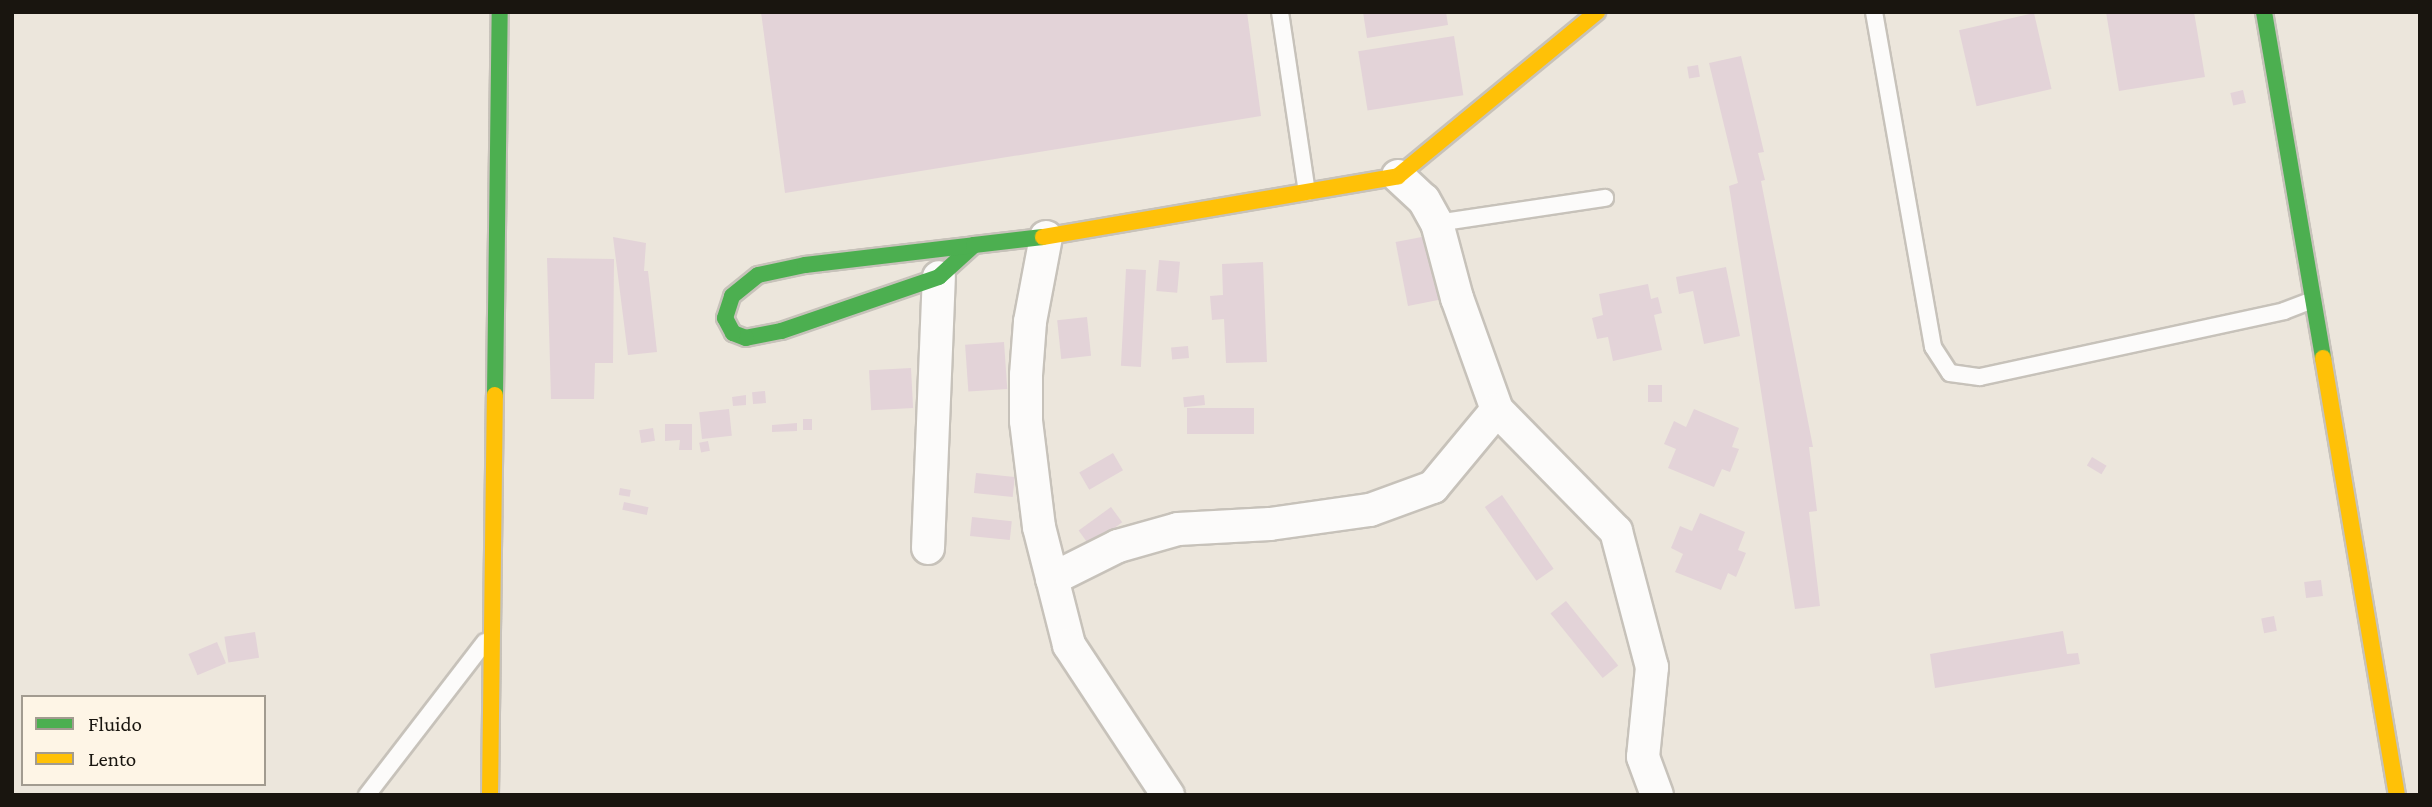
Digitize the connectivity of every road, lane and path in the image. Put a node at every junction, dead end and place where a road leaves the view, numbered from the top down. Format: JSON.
{"nodes":[{"id":1,"x":500,"y":12,"type":"edge"},
{"id":2,"x":1280,"y":12,"type":"edge"},
{"id":3,"x":1597,"y":12,"type":"edge"},
{"id":4,"x":1874,"y":12,"type":"edge"},
{"id":5,"x":2264,"y":12,"type":"edge"},
{"id":6,"x":1398,"y":176,"type":"junction"},
{"id":7,"x":1307,"y":192,"type":"junction"},
{"id":8,"x":1605,"y":198,"type":"dead end"},
{"id":9,"x":1437,"y":223,"type":"junction"},
{"id":10,"x":1045,"y":237,"type":"junction"},
{"id":11,"x":974,"y":245,"type":"junction"},
{"id":12,"x":939,"y":277,"type":"junction"},
{"id":13,"x":2314,"y":300,"type":"junction"},
{"id":14,"x":1497,"y":410,"type":"junction"},
{"id":15,"x":928,"y":548,"type":"dead end"},
{"id":16,"x":1052,"y":579,"type":"junction"},
{"id":17,"x":493,"y":632,"type":"junction"},
{"id":18,"x":367,"y":795,"type":"edge"},
{"id":19,"x":490,"y":795,"type":"edge"},
{"id":20,"x":1168,"y":795,"type":"edge"},
{"id":21,"x":1657,"y":795,"type":"edge"},
{"id":22,"x":2397,"y":795,"type":"edge"}],
"edges":[{"from":1,"to":17,"type":"street"},
{"from":2,"to":7,"type":"lane"},
{"from":3,"to":6,"type":"street"},
{"from":4,"to":13,"type":"lane"},
{"from":5,"to":13,"type":"street"},
{"from":6,"to":7,"type":"street"},
{"from":6,"to":9,"type":"street"},
{"from":7,"to":10,"type":"street"},
{"from":8,"to":9,"type":"lane"},
{"from":9,"to":14,"type":"street"},
{"from":10,"to":11,"type":"street"},
{"from":10,"to":16,"type":"street"},
{"from":11,"to":12,"type":"street"},
{"from":11,"to":12,"type":"street"},
{"from":12,"to":15,"type":"street"},
{"from":13,"to":22,"type":"street"},
{"from":14,"to":16,"type":"street"},
{"from":14,"to":21,"type":"street"},
{"from":16,"to":20,"type":"street"},
{"from":17,"to":18,"type":"lane"},
{"from":17,"to":19,"type":"street"}]}
